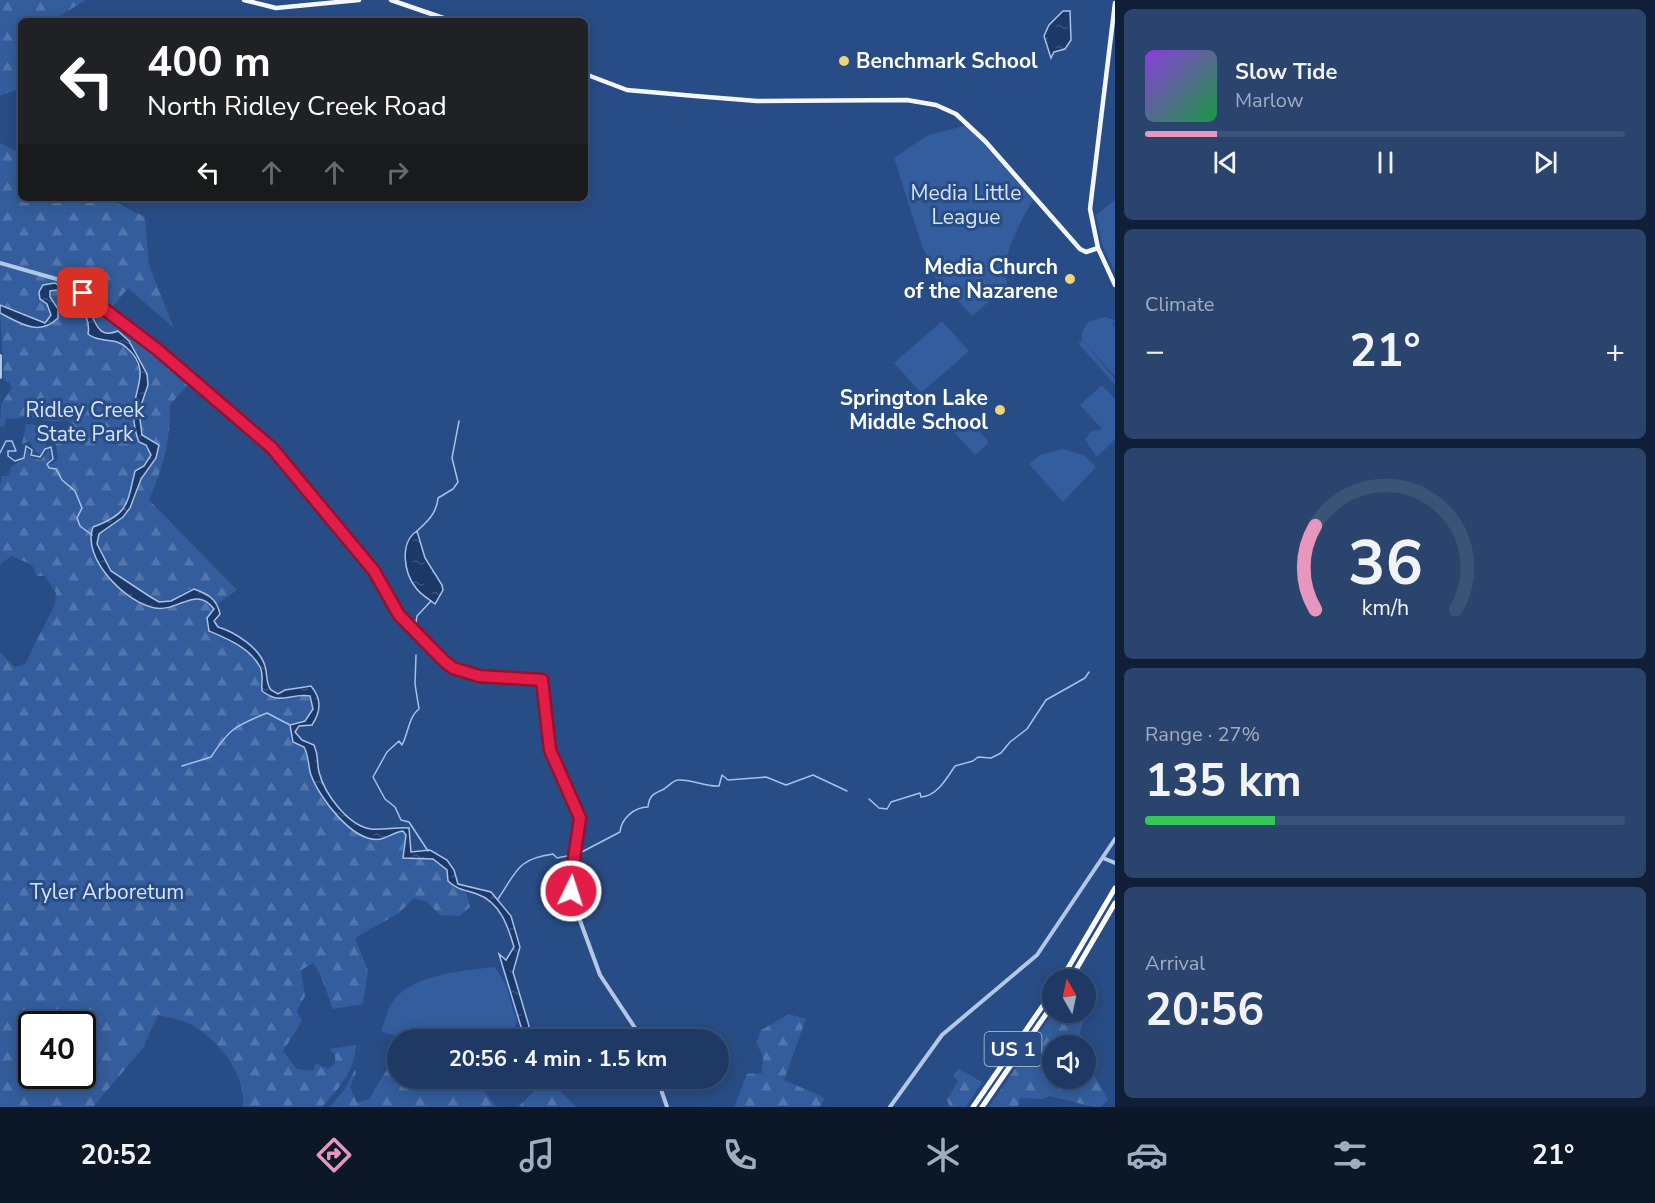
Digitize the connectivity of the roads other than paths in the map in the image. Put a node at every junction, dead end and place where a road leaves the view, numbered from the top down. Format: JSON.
{"nodes":[{"id":1,"x":244,"y":0,"type":"edge"},
{"id":2,"x":359,"y":0,"type":"edge"},
{"id":3,"x":391,"y":0,"type":"edge"},
{"id":4,"x":1115,"y":3,"type":"edge"},
{"id":5,"x":443,"y":18,"type":"edge"},
{"id":6,"x":588,"y":75,"type":"edge"},
{"id":7,"x":1098,"y":248,"type":"junction"},
{"id":8,"x":0,"y":263,"type":"edge"},
{"id":9,"x":1115,"y":285,"type":"edge"},
{"id":10,"x":0,"y":356,"type":"edge"},
{"id":11,"x":0,"y":377,"type":"edge"},
{"id":12,"x":1115,"y":839,"type":"edge"},
{"id":13,"x":1103,"y":858,"type":"junction"},
{"id":14,"x":1115,"y":863,"type":"edge"},
{"id":15,"x":1115,"y":888,"type":"edge"},
{"id":16,"x":1115,"y":903,"type":"edge"},
{"id":17,"x":1067,"y":969,"type":"edge"},
{"id":18,"x":1076,"y":969,"type":"edge"},
{"id":19,"x":1042,"y":1007,"type":"edge"},
{"id":20,"x":1042,"y":1020,"type":"edge"},
{"id":21,"x":637,"y":1029,"type":"edge"},
{"id":22,"x":661,"y":1089,"type":"edge"},
{"id":23,"x":667,"y":1107,"type":"edge"},
{"id":24,"x":890,"y":1107,"type":"edge"},
{"id":25,"x":973,"y":1107,"type":"edge"},
{"id":26,"x":982,"y":1107,"type":"edge"}],
"edges":[{"from":1,"to":2,"type":"main road"},
{"from":3,"to":5,"type":"main road"},
{"from":4,"to":7,"type":"main road"},
{"from":6,"to":7,"type":"main road"},
{"from":7,"to":9,"type":"main road"},
{"from":8,"to":21,"type":"street"},
{"from":10,"to":11,"type":"street"},
{"from":12,"to":13,"type":"street"},
{"from":13,"to":14,"type":"street"},
{"from":13,"to":24,"type":"street"},
{"from":15,"to":17,"type":"highway"},
{"from":16,"to":18,"type":"highway"},
{"from":19,"to":25,"type":"highway","number":"US 1"},
{"from":20,"to":26,"type":"highway","number":"US 1"},
{"from":22,"to":23,"type":"street"}]}
